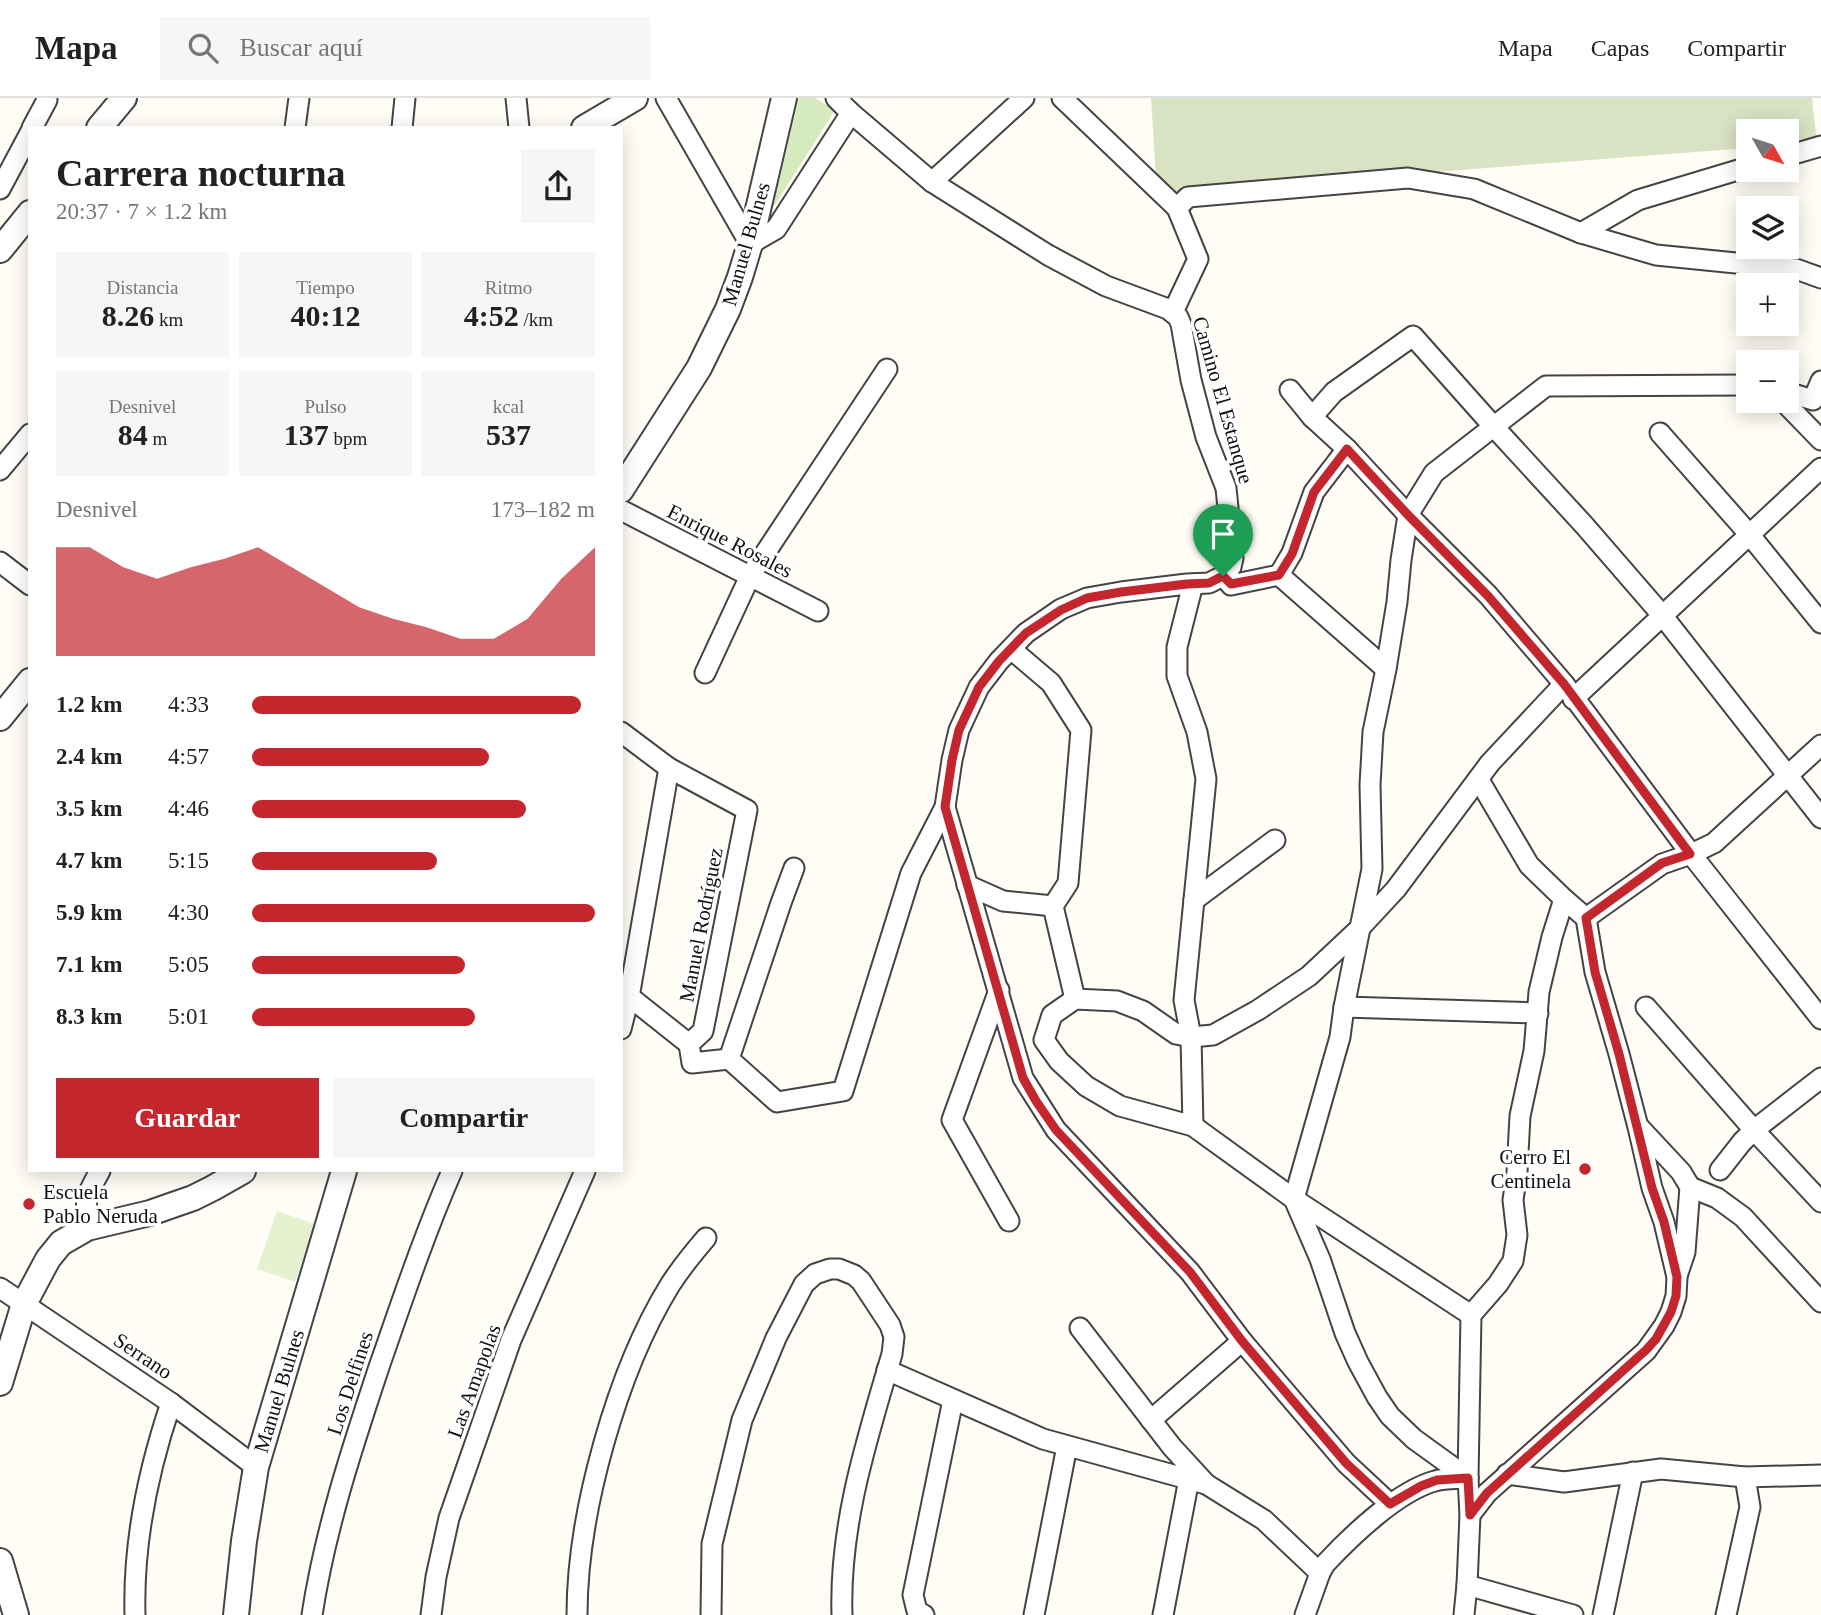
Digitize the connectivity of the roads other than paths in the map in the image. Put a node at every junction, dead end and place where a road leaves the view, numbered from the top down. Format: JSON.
{"nodes":[{"id":1,"x":124,"y":98,"type":"edge"},
{"id":2,"x":299,"y":98,"type":"edge"},
{"id":3,"x":405,"y":98,"type":"edge"},
{"id":4,"x":516,"y":98,"type":"edge"},
{"id":5,"x":635,"y":98,"type":"edge"},
{"id":6,"x":666,"y":98,"type":"edge"},
{"id":7,"x":784,"y":98,"type":"edge"},
{"id":8,"x":836,"y":98,"type":"edge"},
{"id":9,"x":1024,"y":98,"type":"edge"},
{"id":10,"x":1062,"y":98,"type":"edge"},
{"id":11,"x":47,"y":100,"type":"dead end"},
{"id":12,"x":852,"y":113,"type":"junction"},
{"id":13,"x":34,"y":126,"type":"edge"},
{"id":14,"x":101,"y":126,"type":"edge"},
{"id":15,"x":295,"y":126,"type":"edge"},
{"id":16,"x":402,"y":126,"type":"edge"},
{"id":17,"x":519,"y":126,"type":"edge"},
{"id":18,"x":587,"y":126,"type":"edge"},
{"id":19,"x":28,"y":137,"type":"edge"},
{"id":20,"x":1821,"y":146,"type":"edge"},
{"id":21,"x":1799,"y":152,"type":"edge"},
{"id":22,"x":1736,"y":171,"type":"edge"},
{"id":23,"x":932,"y":182,"type":"junction"},
{"id":24,"x":0,"y":189,"type":"edge"},
{"id":25,"x":1177,"y":208,"type":"junction"},
{"id":26,"x":28,"y":215,"type":"edge"},
{"id":27,"x":1581,"y":233,"type":"junction"},
{"id":28,"x":750,"y":244,"type":"junction"},
{"id":29,"x":1,"y":245,"type":"edge"},
{"id":30,"x":1821,"y":278,"type":"edge"},
{"id":31,"x":1173,"y":312,"type":"junction"},
{"id":32,"x":887,"y":369,"type":"dead end"},
{"id":33,"x":1821,"y":381,"type":"edge"},
{"id":34,"x":1736,"y":385,"type":"edge"},
{"id":35,"x":1290,"y":390,"type":"dead end"},
{"id":36,"x":1799,"y":396,"type":"edge"},
{"id":37,"x":1795,"y":413,"type":"edge"},
{"id":38,"x":1312,"y":416,"type":"junction"},
{"id":39,"x":1494,"y":427,"type":"junction"},
{"id":40,"x":1661,"y":433,"type":"dead end"},
{"id":41,"x":28,"y":436,"type":"edge"},
{"id":42,"x":1821,"y":440,"type":"edge"},
{"id":43,"x":1347,"y":449,"type":"junction"},
{"id":44,"x":1821,"y":468,"type":"edge"},
{"id":45,"x":0,"y":470,"type":"edge"},
{"id":46,"x":623,"y":487,"type":"edge"},
{"id":47,"x":623,"y":511,"type":"edge"},
{"id":48,"x":1408,"y":515,"type":"junction"},
{"id":49,"x":1749,"y":534,"type":"junction"},
{"id":50,"x":0,"y":562,"type":"edge"},
{"id":51,"x":1279,"y":575,"type":"junction"},
{"id":52,"x":750,"y":576,"type":"junction"},
{"id":53,"x":1223,"y":576,"type":"junction"},
{"id":54,"x":28,"y":583,"type":"edge"},
{"id":55,"x":1193,"y":584,"type":"junction"},
{"id":56,"x":818,"y":611,"type":"dead end"},
{"id":57,"x":1662,"y":615,"type":"junction"},
{"id":58,"x":1821,"y":623,"type":"edge"},
{"id":59,"x":1011,"y":649,"type":"junction"},
{"id":60,"x":1386,"y":669,"type":"junction"},
{"id":61,"x":705,"y":673,"type":"dead end"},
{"id":62,"x":28,"y":683,"type":"edge"},
{"id":63,"x":1569,"y":691,"type":"junction"},
{"id":64,"x":0,"y":718,"type":"edge"},
{"id":65,"x":623,"y":734,"type":"edge"},
{"id":66,"x":1821,"y":745,"type":"edge"},
{"id":67,"x":669,"y":768,"type":"junction"},
{"id":68,"x":1789,"y":775,"type":"junction"},
{"id":69,"x":1479,"y":780,"type":"junction"},
{"id":70,"x":945,"y":807,"type":"junction"},
{"id":71,"x":1821,"y":817,"type":"edge"},
{"id":72,"x":1275,"y":840,"type":"dead end"},
{"id":73,"x":1690,"y":854,"type":"junction"},
{"id":74,"x":794,"y":867,"type":"dead end"},
{"id":75,"x":967,"y":885,"type":"junction"},
{"id":76,"x":1564,"y":899,"type":"junction"},
{"id":77,"x":1194,"y":900,"type":"junction"},
{"id":78,"x":1053,"y":906,"type":"junction"},
{"id":79,"x":1586,"y":918,"type":"junction"},
{"id":80,"x":1361,"y":926,"type":"junction"},
{"id":81,"x":999,"y":990,"type":"junction"},
{"id":82,"x":625,"y":993,"type":"edge"},
{"id":83,"x":1076,"y":999,"type":"junction"},
{"id":84,"x":1344,"y":1007,"type":"junction"},
{"id":85,"x":1646,"y":1007,"type":"dead end"},
{"id":86,"x":623,"y":1011,"type":"edge"},
{"id":87,"x":1538,"y":1013,"type":"junction"},
{"id":88,"x":1821,"y":1019,"type":"edge"},
{"id":89,"x":1191,"y":1037,"type":"junction"},
{"id":90,"x":689,"y":1044,"type":"junction"},
{"id":91,"x":729,"y":1059,"type":"junction"},
{"id":92,"x":1821,"y":1078,"type":"edge"},
{"id":93,"x":1193,"y":1126,"type":"junction"},
{"id":94,"x":1638,"y":1127,"type":"junction"},
{"id":95,"x":1754,"y":1130,"type":"junction"},
{"id":96,"x":1720,"y":1170,"type":"dead end"},
{"id":97,"x":99,"y":1172,"type":"edge"},
{"id":98,"x":241,"y":1172,"type":"edge"},
{"id":99,"x":344,"y":1172,"type":"edge"},
{"id":100,"x":452,"y":1172,"type":"edge"},
{"id":101,"x":585,"y":1172,"type":"edge"},
{"id":102,"x":1690,"y":1187,"type":"junction"},
{"id":103,"x":1294,"y":1199,"type":"junction"},
{"id":104,"x":1821,"y":1202,"type":"edge"},
{"id":105,"x":1009,"y":1221,"type":"dead end"},
{"id":106,"x":96,"y":1225,"type":"junction"},
{"id":107,"x":706,"y":1238,"type":"dead end"},
{"id":108,"x":1677,"y":1277,"type":"junction"},
{"id":109,"x":0,"y":1288,"type":"edge"},
{"id":110,"x":1821,"y":1302,"type":"edge"},
{"id":111,"x":24,"y":1304,"type":"junction"},
{"id":112,"x":1471,"y":1315,"type":"junction"},
{"id":113,"x":1080,"y":1328,"type":"dead end"},
{"id":114,"x":1242,"y":1341,"type":"junction"},
{"id":115,"x":887,"y":1370,"type":"junction"},
{"id":116,"x":0,"y":1383,"type":"edge"},
{"id":117,"x":953,"y":1400,"type":"junction"},
{"id":118,"x":171,"y":1403,"type":"junction"},
{"id":119,"x":1151,"y":1420,"type":"junction"},
{"id":120,"x":1067,"y":1446,"type":"junction"},
{"id":121,"x":256,"y":1467,"type":"junction"},
{"id":122,"x":1633,"y":1472,"type":"junction"},
{"id":123,"x":1507,"y":1474,"type":"junction"},
{"id":124,"x":1821,"y":1475,"type":"edge"},
{"id":125,"x":1745,"y":1477,"type":"junction"},
{"id":126,"x":1468,"y":1478,"type":"junction"},
{"id":127,"x":1197,"y":1482,"type":"junction"},
{"id":128,"x":1390,"y":1504,"type":"junction"},
{"id":129,"x":1470,"y":1515,"type":"junction"},
{"id":130,"x":0,"y":1561,"type":"edge"},
{"id":131,"x":1320,"y":1573,"type":"junction"},
{"id":132,"x":1467,"y":1585,"type":"junction"},
{"id":133,"x":16,"y":1615,"type":"edge"},
{"id":134,"x":135,"y":1615,"type":"edge"},
{"id":135,"x":236,"y":1615,"type":"edge"},
{"id":136,"x":313,"y":1615,"type":"edge"},
{"id":137,"x":431,"y":1615,"type":"edge"},
{"id":138,"x":577,"y":1615,"type":"edge"},
{"id":139,"x":711,"y":1615,"type":"edge"},
{"id":140,"x":842,"y":1615,"type":"edge"},
{"id":141,"x":924,"y":1615,"type":"edge"},
{"id":142,"x":1034,"y":1615,"type":"edge"},
{"id":143,"x":1163,"y":1615,"type":"edge"},
{"id":144,"x":1305,"y":1615,"type":"edge"},
{"id":145,"x":1464,"y":1615,"type":"edge"},
{"id":146,"x":1573,"y":1615,"type":"edge"},
{"id":147,"x":1604,"y":1615,"type":"edge"},
{"id":148,"x":1726,"y":1615,"type":"edge"}],
"edges":[{"from":1,"to":14,"type":"street"},
{"from":2,"to":15,"type":"street"},
{"from":3,"to":16,"type":"street"},
{"from":4,"to":17,"type":"street"},
{"from":5,"to":18,"type":"street"},
{"from":6,"to":28,"type":"street"},
{"from":7,"to":28,"type":"street","name":"Manuel Bulnes"},
{"from":8,"to":12,"type":"street","name":"Camino El Estanque"},
{"from":9,"to":23,"type":"street"},
{"from":10,"to":25,"type":"street"},
{"from":11,"to":13,"type":"street"},
{"from":12,"to":23,"type":"street","name":"Camino El Estanque"},
{"from":12,"to":28,"type":"street"},
{"from":19,"to":24,"type":"street"},
{"from":20,"to":21,"type":"street"},
{"from":22,"to":27,"type":"street"},
{"from":23,"to":31,"type":"street","name":"Camino El Estanque"},
{"from":25,"to":27,"type":"street"},
{"from":25,"to":31,"type":"street"},
{"from":26,"to":29,"type":"street"},
{"from":27,"to":30,"type":"street"},
{"from":28,"to":46,"type":"street","name":"Manuel Bulnes"},
{"from":31,"to":53,"type":"street","name":"Camino El Estanque"},
{"from":32,"to":52,"type":"street"},
{"from":33,"to":36,"type":"street"},
{"from":34,"to":39,"type":"street"},
{"from":35,"to":38,"type":"street"},
{"from":37,"to":42,"type":"street"},
{"from":38,"to":39,"type":"street"},
{"from":38,"to":43,"type":"street"},
{"from":39,"to":48,"type":"street"},
{"from":39,"to":57,"type":"street"},
{"from":40,"to":49,"type":"street"},
{"from":41,"to":45,"type":"street"},
{"from":43,"to":48,"type":"street"},
{"from":43,"to":51,"type":"street"},
{"from":44,"to":49,"type":"street"},
{"from":47,"to":52,"type":"street","name":"Enrique Rosales"},
{"from":48,"to":60,"type":"street"},
{"from":48,"to":63,"type":"street"},
{"from":49,"to":57,"type":"street"},
{"from":49,"to":58,"type":"street"},
{"from":50,"to":54,"type":"street"},
{"from":51,"to":53,"type":"street"},
{"from":51,"to":60,"type":"street"},
{"from":52,"to":56,"type":"street","name":"Enrique Rosales"},
{"from":52,"to":61,"type":"street"},
{"from":53,"to":55,"type":"street"},
{"from":55,"to":59,"type":"street"},
{"from":55,"to":77,"type":"street"},
{"from":57,"to":63,"type":"street"},
{"from":57,"to":68,"type":"street"},
{"from":59,"to":70,"type":"street"},
{"from":59,"to":78,"type":"street"},
{"from":60,"to":80,"type":"street"},
{"from":62,"to":64,"type":"street"},
{"from":63,"to":69,"type":"street"},
{"from":63,"to":73,"type":"street"},
{"from":65,"to":67,"type":"street"},
{"from":66,"to":68,"type":"street"},
{"from":67,"to":82,"type":"street"},
{"from":67,"to":90,"type":"street","name":"Manuel Rodríguez"},
{"from":68,"to":71,"type":"street"},
{"from":68,"to":73,"type":"street"},
{"from":69,"to":76,"type":"street"},
{"from":69,"to":80,"type":"street"},
{"from":70,"to":75,"type":"street"},
{"from":70,"to":91,"type":"street"},
{"from":72,"to":77,"type":"street"},
{"from":73,"to":79,"type":"street"},
{"from":73,"to":88,"type":"street"},
{"from":74,"to":91,"type":"street"},
{"from":75,"to":78,"type":"street"},
{"from":75,"to":81,"type":"street"},
{"from":76,"to":79,"type":"street"},
{"from":76,"to":87,"type":"street"},
{"from":77,"to":89,"type":"street"},
{"from":78,"to":83,"type":"street"},
{"from":79,"to":94,"type":"street"},
{"from":80,"to":84,"type":"street"},
{"from":80,"to":89,"type":"street"},
{"from":81,"to":105,"type":"street"},
{"from":81,"to":114,"type":"street"},
{"from":82,"to":86,"type":"street"},
{"from":82,"to":90,"type":"street"},
{"from":83,"to":89,"type":"street"},
{"from":83,"to":93,"type":"street"},
{"from":84,"to":87,"type":"street"},
{"from":84,"to":103,"type":"street"},
{"from":85,"to":95,"type":"street"},
{"from":87,"to":112,"type":"street"},
{"from":89,"to":93,"type":"street"},
{"from":90,"to":91,"type":"street"},
{"from":92,"to":95,"type":"street"},
{"from":93,"to":103,"type":"street"},
{"from":94,"to":102,"type":"street"},
{"from":94,"to":108,"type":"street"},
{"from":95,"to":96,"type":"street"},
{"from":95,"to":104,"type":"street"},
{"from":97,"to":106,"type":"street"},
{"from":98,"to":106,"type":"street"},
{"from":99,"to":121,"type":"street","name":"Manuel Bulnes"},
{"from":100,"to":136,"type":"street","name":"Los Delfines"},
{"from":101,"to":137,"type":"street","name":"Las Amapolas"},
{"from":102,"to":108,"type":"street"},
{"from":102,"to":110,"type":"street"},
{"from":103,"to":112,"type":"street"},
{"from":103,"to":126,"type":"street"},
{"from":106,"to":111,"type":"street"},
{"from":107,"to":138,"type":"street"},
{"from":108,"to":123,"type":"street"},
{"from":109,"to":111,"type":"street","name":"Serrano"},
{"from":111,"to":116,"type":"street"},
{"from":111,"to":118,"type":"street","name":"Serrano"},
{"from":112,"to":126,"type":"street"},
{"from":113,"to":119,"type":"street"},
{"from":114,"to":119,"type":"street"},
{"from":114,"to":128,"type":"street"},
{"from":115,"to":117,"type":"street"},
{"from":115,"to":139,"type":"street"},
{"from":115,"to":140,"type":"street"},
{"from":117,"to":120,"type":"street"},
{"from":117,"to":141,"type":"street"},
{"from":118,"to":121,"type":"street","name":"Serrano"},
{"from":118,"to":134,"type":"street"},
{"from":119,"to":127,"type":"street"},
{"from":120,"to":127,"type":"street"},
{"from":120,"to":142,"type":"street"},
{"from":121,"to":135,"type":"street","name":"Manuel Bulnes"},
{"from":122,"to":123,"type":"street"},
{"from":122,"to":125,"type":"street"},
{"from":122,"to":147,"type":"street"},
{"from":123,"to":129,"type":"street"},
{"from":124,"to":125,"type":"street"},
{"from":125,"to":148,"type":"street"},
{"from":126,"to":128,"type":"street"},
{"from":126,"to":129,"type":"street"},
{"from":127,"to":131,"type":"street"},
{"from":127,"to":143,"type":"street"},
{"from":128,"to":131,"type":"street"},
{"from":129,"to":132,"type":"street"},
{"from":130,"to":133,"type":"street"},
{"from":131,"to":144,"type":"street"},
{"from":132,"to":145,"type":"street"},
{"from":132,"to":146,"type":"street"}]}
